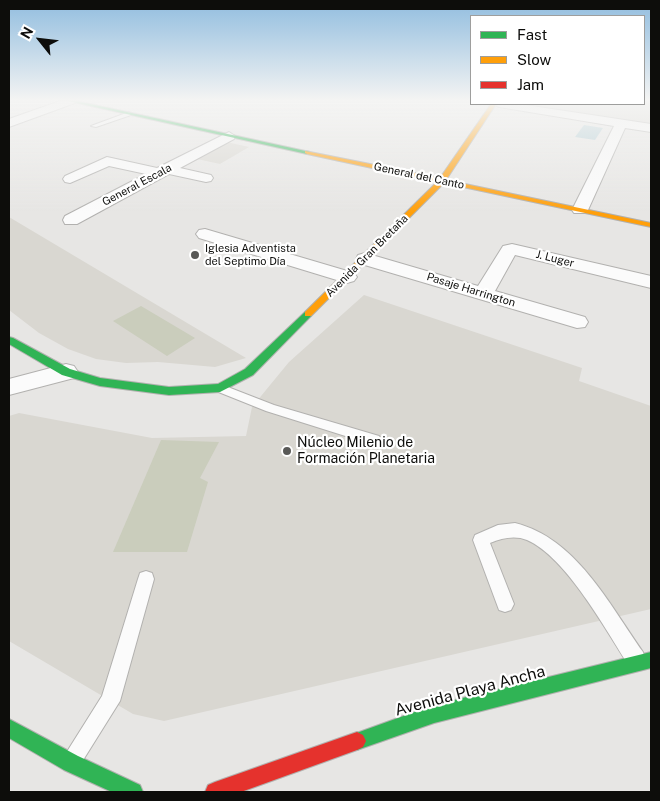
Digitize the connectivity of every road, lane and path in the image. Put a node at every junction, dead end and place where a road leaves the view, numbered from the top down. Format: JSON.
{"nodes":[{"id":1,"x":225,"y":138,"type":"edge"},
{"id":2,"x":240,"y":138,"type":"edge"},
{"id":3,"x":470,"y":138,"type":"edge"},
{"id":4,"x":615,"y":138,"type":"edge"},
{"id":5,"x":163,"y":171,"type":"junction"},
{"id":6,"x":206,"y":178,"type":"dead end"},
{"id":7,"x":70,"y":179,"type":"dead end"},
{"id":8,"x":442,"y":181,"type":"junction"},
{"id":9,"x":580,"y":210,"type":"junction"},
{"id":10,"x":71,"y":220,"type":"dead end"},
{"id":11,"x":651,"y":225,"type":"edge"},
{"id":12,"x":205,"y":234,"type":"dead end"},
{"id":13,"x":365,"y":259,"type":"junction"},
{"id":14,"x":347,"y":278,"type":"junction"},
{"id":15,"x":651,"y":282,"type":"edge"},
{"id":16,"x":483,"y":294,"type":"junction"},
{"id":17,"x":577,"y":322,"type":"dead end"},
{"id":18,"x":9,"y":340,"type":"edge"},
{"id":19,"x":66,"y":372,"type":"junction"},
{"id":20,"x":9,"y":387,"type":"edge"},
{"id":21,"x":220,"y":388,"type":"junction"},
{"id":22,"x":374,"y":440,"type":"dead end"},
{"id":23,"x":146,"y":579,"type":"dead end"},
{"id":24,"x":504,"y":604,"type":"dead end"},
{"id":25,"x":645,"y":662,"type":"edge"},
{"id":26,"x":9,"y":728,"type":"edge"},
{"id":27,"x":70,"y":763,"type":"junction"},
{"id":28,"x":133,"y":792,"type":"edge"},
{"id":29,"x":215,"y":792,"type":"edge"}],
"edges":[{"from":1,"to":5,"type":"street","name":"General Escala"},
{"from":2,"to":8,"type":"street","name":"General del Canto"},
{"from":3,"to":8,"type":"street","name":"Avenida Gran Bretaña"},
{"from":4,"to":9,"type":"street"},
{"from":5,"to":6,"type":"street"},
{"from":5,"to":7,"type":"street"},
{"from":5,"to":10,"type":"street","name":"General Escala"},
{"from":8,"to":9,"type":"street","name":"General del Canto"},
{"from":8,"to":13,"type":"street","name":"Avenida Gran Bretaña"},
{"from":9,"to":11,"type":"street","name":"General del Canto"},
{"from":12,"to":14,"type":"street"},
{"from":13,"to":14,"type":"street","name":"Avenida Gran Bretaña"},
{"from":13,"to":16,"type":"street","name":"Pasaje Harrington"},
{"from":14,"to":21,"type":"street","name":"Avenida Gran Bretaña"},
{"from":15,"to":16,"type":"street","name":"J. Luger"},
{"from":16,"to":17,"type":"street","name":"Pasaje Harrington"},
{"from":18,"to":19,"type":"street"},
{"from":19,"to":20,"type":"street"},
{"from":19,"to":21,"type":"street"},
{"from":21,"to":22,"type":"lane"},
{"from":23,"to":27,"type":"lane"},
{"from":24,"to":25,"type":"lane"},
{"from":25,"to":29,"type":"street","name":"Avenida Playa Ancha"},
{"from":26,"to":27,"type":"street"},
{"from":27,"to":28,"type":"street"}]}
